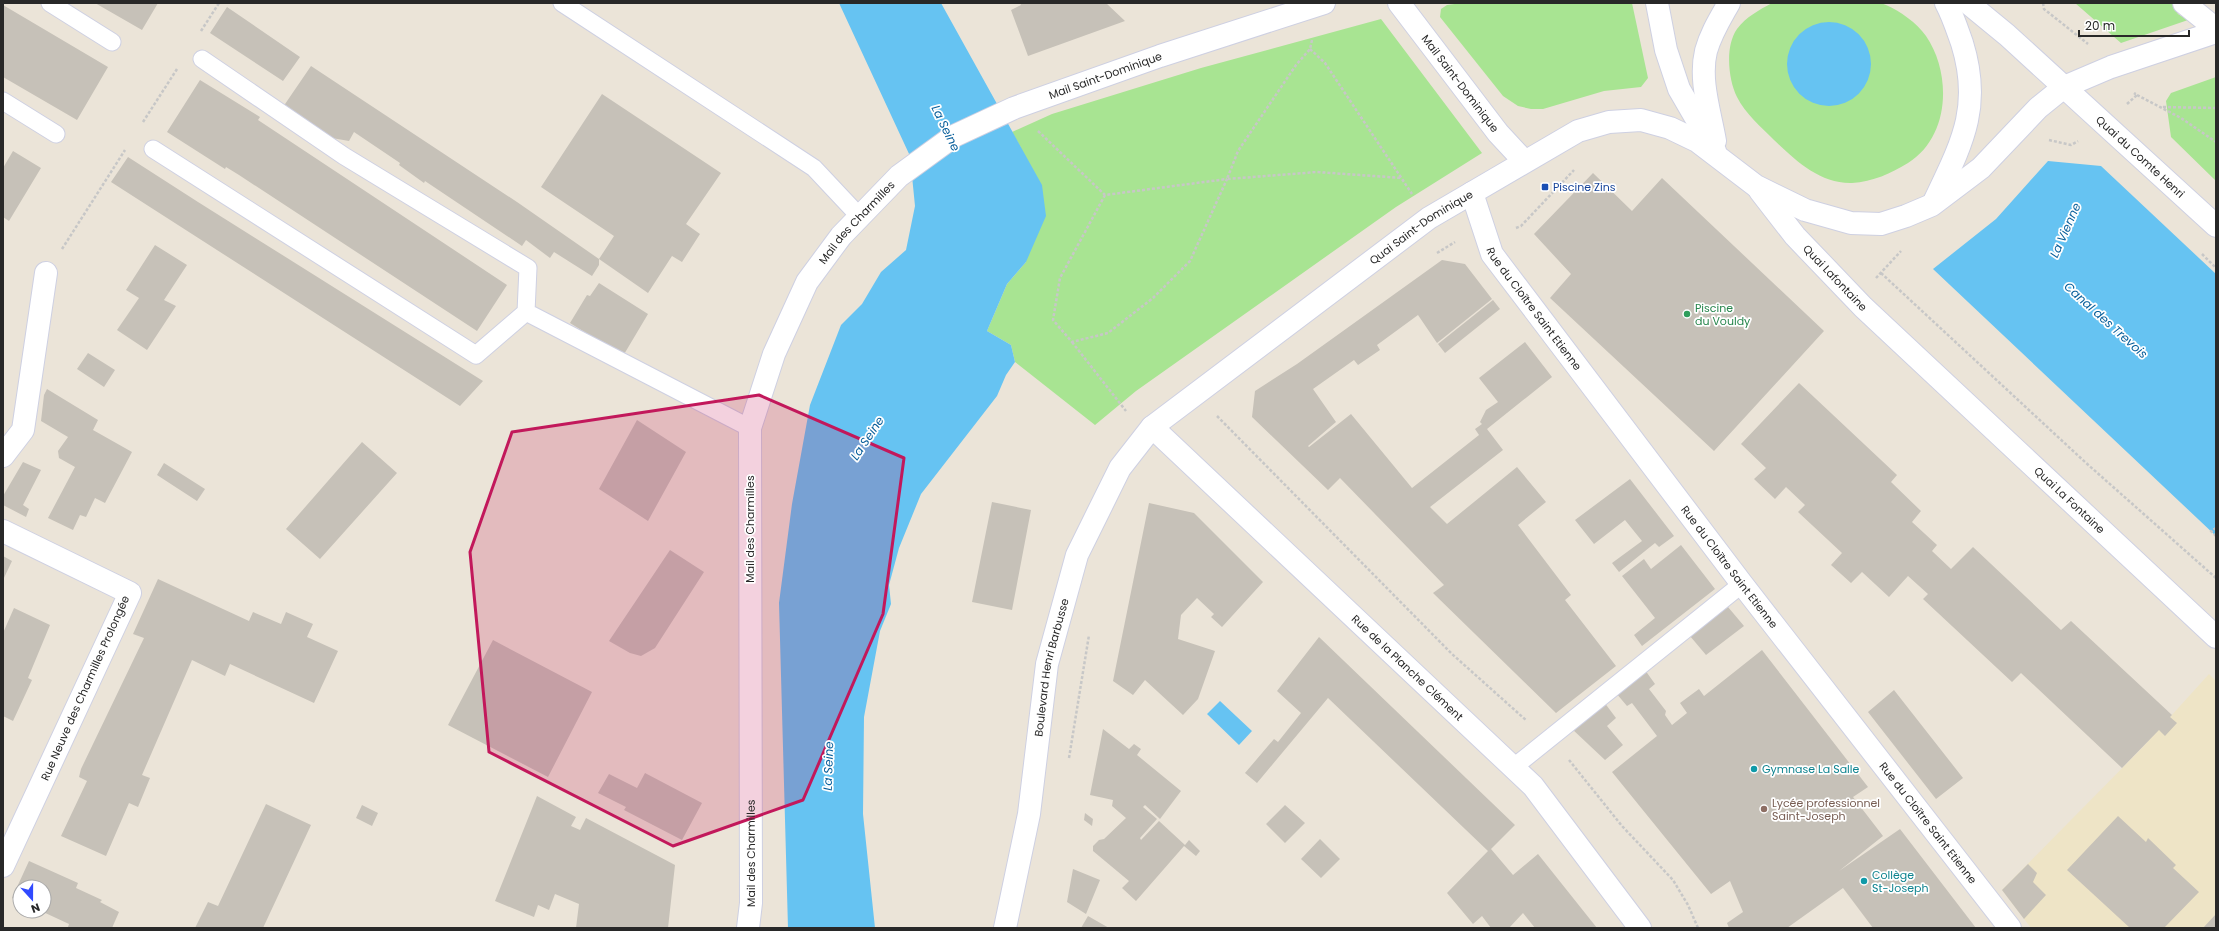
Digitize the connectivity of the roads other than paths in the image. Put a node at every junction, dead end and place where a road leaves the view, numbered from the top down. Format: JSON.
{"nodes":[{"id":1,"x":50,"y":3,"type":"edge"},
{"id":2,"x":562,"y":3,"type":"edge"},
{"id":3,"x":1324,"y":3,"type":"edge"},
{"id":4,"x":1399,"y":3,"type":"edge"},
{"id":5,"x":1657,"y":3,"type":"edge"},
{"id":6,"x":1729,"y":3,"type":"edge"},
{"id":7,"x":1946,"y":3,"type":"edge"},
{"id":8,"x":1968,"y":3,"type":"edge"},
{"id":9,"x":2184,"y":3,"type":"edge"},
{"id":10,"x":2216,"y":31,"type":"edge"},
{"id":11,"x":112,"y":42,"type":"dead end"},
{"id":12,"x":202,"y":58,"type":"dead end"},
{"id":13,"x":2064,"y":87,"type":"junction"},
{"id":14,"x":3,"y":101,"type":"edge"},
{"id":15,"x":56,"y":134,"type":"dead end"},
{"id":16,"x":153,"y":149,"type":"dead end"},
{"id":17,"x":1718,"y":158,"type":"junction"},
{"id":18,"x":1524,"y":161,"type":"junction"},
{"id":19,"x":899,"y":176,"type":"joint"},
{"id":20,"x":1756,"y":186,"type":"junction"},
{"id":21,"x":1472,"y":193,"type":"junction"},
{"id":22,"x":1932,"y":205,"type":"junction"},
{"id":23,"x":860,"y":217,"type":"junction"},
{"id":24,"x":2216,"y":226,"type":"edge"},
{"id":25,"x":46,"y":273,"type":"dead end"},
{"id":26,"x":526,"y":312,"type":"junction"},
{"id":27,"x":1922,"y":363,"type":"joint"},
{"id":28,"x":750,"y":428,"type":"junction"},
{"id":29,"x":1148,"y":431,"type":"junction"},
{"id":30,"x":3,"y":456,"type":"edge"},
{"id":31,"x":3,"y":531,"type":"edge"},
{"id":32,"x":1742,"y":584,"type":"junction"},
{"id":33,"x":2216,"y":637,"type":"edge"},
{"id":34,"x":1514,"y":767,"type":"junction"},
{"id":35,"x":3,"y":866,"type":"edge"},
{"id":36,"x":748,"y":928,"type":"edge"},
{"id":37,"x":1005,"y":928,"type":"edge"},
{"id":38,"x":1640,"y":928,"type":"edge"},
{"id":39,"x":2010,"y":928,"type":"edge"}],
"edges":[{"from":1,"to":11,"type":"lane"},
{"from":2,"to":23,"type":"lane"},
{"from":3,"to":19,"type":"main road","name":"Mail Saint-Dominique"},
{"from":4,"to":18,"type":"main road","name":"Mail Saint-Dominique"},
{"from":5,"to":17,"type":"main road"},
{"from":6,"to":17,"type":"main road"},
{"from":7,"to":22,"type":"main road"},
{"from":8,"to":13,"type":"main road","name":"Quai du Comte Henri"},
{"from":9,"to":10,"type":"main road"},
{"from":10,"to":13,"type":"main road"},
{"from":12,"to":26,"type":"lane"},
{"from":13,"to":22,"type":"main road"},
{"from":13,"to":24,"type":"main road","name":"Quai du Comte Henri"},
{"from":14,"to":15,"type":"lane"},
{"from":16,"to":26,"type":"lane"},
{"from":17,"to":18,"type":"main road","name":"Quai Saint-Dominique"},
{"from":17,"to":20,"type":"main road","name":"Quai Saint-Dominique"},
{"from":18,"to":21,"type":"main road","name":"Quai Saint-Dominique"},
{"from":19,"to":23,"type":"main road","name":"Mail des Charmilles"},
{"from":20,"to":22,"type":"main road"},
{"from":20,"to":27,"type":"main road","name":"Quai Lafontaine"},
{"from":21,"to":29,"type":"main road","name":"Quai Saint-Dominique"},
{"from":21,"to":32,"type":"main road","name":"Rue du Cloïtre Saint Etienne"},
{"from":23,"to":28,"type":"main road","name":"Mail des Charmilles"},
{"from":25,"to":30,"type":"main road"},
{"from":26,"to":28,"type":"lane"},
{"from":27,"to":33,"type":"main road","name":"Quai La Fontaine"},
{"from":28,"to":36,"type":"main road","name":"Mail des Charmilles"},
{"from":29,"to":34,"type":"main road","name":"Rue de la Planche Clément"},
{"from":29,"to":37,"type":"main road","name":"Boulevard Henri Barbusse"},
{"from":31,"to":35,"type":"main road","name":"Rue Neuve des Charmilles Prolongée"},
{"from":32,"to":34,"type":"lane"},
{"from":32,"to":39,"type":"main road","name":"Rue du Cloïtre Saint Etienne"},
{"from":34,"to":38,"type":"main road","name":"Rue de la Planche Clément"}]}
